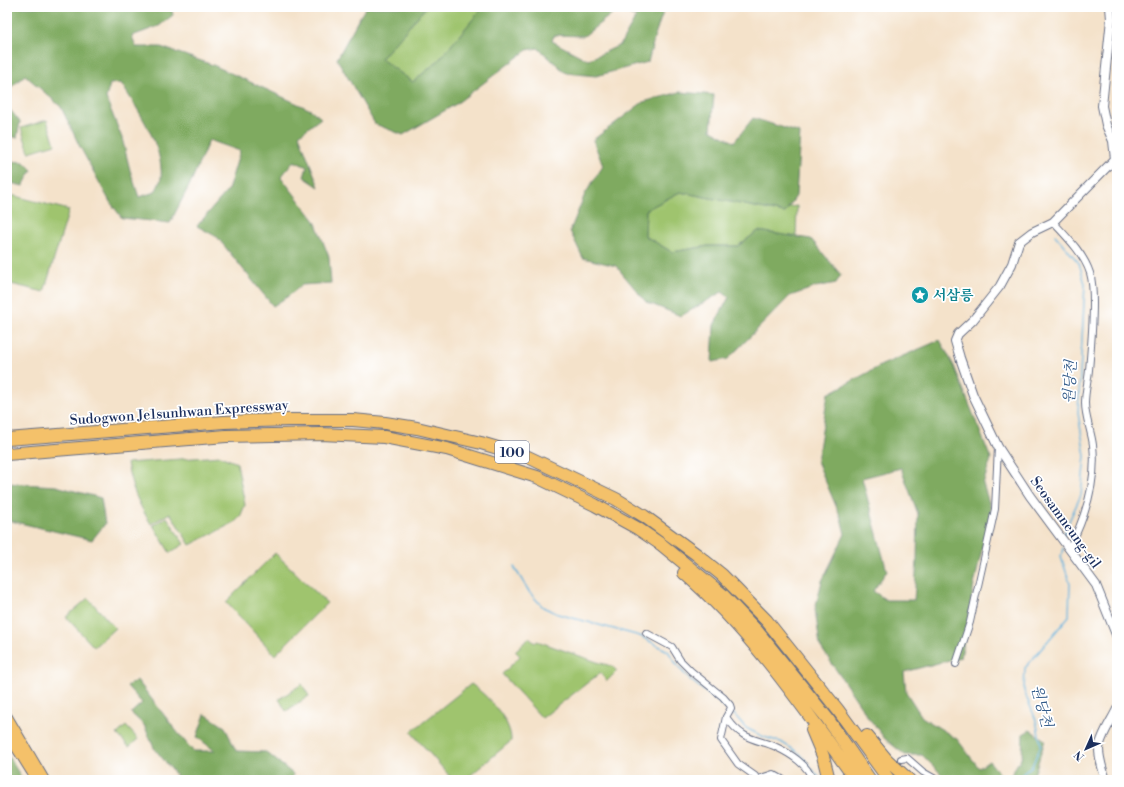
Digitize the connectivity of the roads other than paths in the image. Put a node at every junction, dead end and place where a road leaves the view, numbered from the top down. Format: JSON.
{"nodes":[{"id":1,"x":1110,"y":7,"type":"edge"},
{"id":2,"x":1053,"y":222,"type":"junction"},
{"id":3,"x":7,"y":439,"type":"edge"},
{"id":4,"x":998,"y":447,"type":"junction"},
{"id":5,"x":7,"y":454,"type":"edge"},
{"id":6,"x":522,"y":472,"type":"junction"},
{"id":7,"x":1069,"y":549,"type":"junction"},
{"id":8,"x":646,"y":633,"type":"dead end"},
{"id":9,"x":1117,"y":637,"type":"edge"},
{"id":10,"x":788,"y":647,"type":"junction"},
{"id":11,"x":764,"y":657,"type":"junction"},
{"id":12,"x":956,"y":664,"type":"dead end"},
{"id":13,"x":1117,"y":709,"type":"edge"},
{"id":14,"x":727,"y":715,"type":"junction"},
{"id":15,"x":7,"y":717,"type":"edge"},
{"id":16,"x":7,"y":732,"type":"edge"},
{"id":17,"x":901,"y":759,"type":"dead end"},
{"id":18,"x":782,"y":779,"type":"dead end"},
{"id":19,"x":37,"y":780,"type":"edge"},
{"id":20,"x":44,"y":780,"type":"edge"},
{"id":21,"x":755,"y":780,"type":"edge"},
{"id":22,"x":812,"y":780,"type":"edge"},
{"id":23,"x":829,"y":780,"type":"edge"},
{"id":24,"x":856,"y":780,"type":"edge"},
{"id":25,"x":870,"y":780,"type":"edge"},
{"id":26,"x":889,"y":780,"type":"edge"},
{"id":27,"x":909,"y":780,"type":"edge"},
{"id":28,"x":937,"y":780,"type":"edge"},
{"id":29,"x":1106,"y":780,"type":"edge"}],
"edges":[{"from":1,"to":2,"type":"street","name":"Seosamneung-gil"},
{"from":2,"to":4,"type":"street","name":"Seosamneung-gil"},
{"from":2,"to":7,"type":"street"},
{"from":3,"to":10,"type":"highway","name":"Sudogwon Je1sunhwan Expressway","number":"100"},
{"from":4,"to":7,"type":"street","name":"Seosamneung-gil"},
{"from":4,"to":12,"type":"street","name":"Seosamneung-gil"},
{"from":5,"to":6,"type":"highway","name":"Sudogwon Je1sunhwan Expressway","number":"100"},
{"from":6,"to":11,"type":"highway"},
{"from":6,"to":25,"type":"highway","name":"Sudogwon Je1sunhwan Expressway","number":"100"},
{"from":7,"to":9,"type":"street","name":"Seosamneung-gil"},
{"from":8,"to":14,"type":"street"},
{"from":10,"to":26,"type":"highway","name":"Sudogwon Je1sunhwan Expressway","number":"100"},
{"from":10,"to":27,"type":"highway"},
{"from":11,"to":23,"type":"highway"},
{"from":11,"to":24,"type":"highway"},
{"from":13,"to":29,"type":"street"},
{"from":14,"to":21,"type":"street"},
{"from":14,"to":22,"type":"street"},
{"from":15,"to":20,"type":"main road"},
{"from":16,"to":19,"type":"main road"},
{"from":17,"to":28,"type":"street"},
{"from":18,"to":21,"type":"street"}]}
